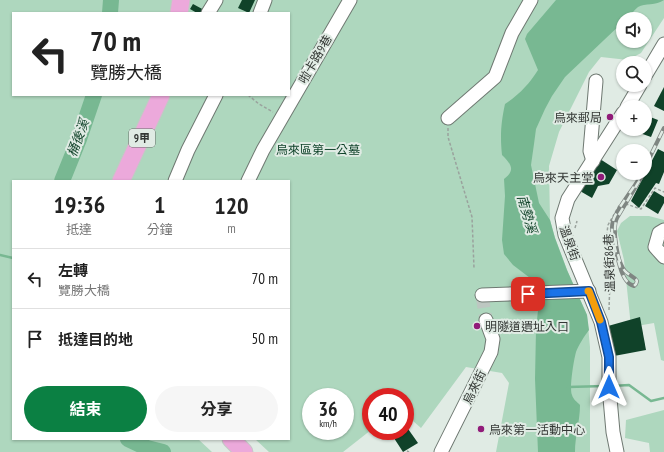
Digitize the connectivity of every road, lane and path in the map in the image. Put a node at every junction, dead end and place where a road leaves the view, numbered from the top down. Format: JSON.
{"nodes":[{"id":1,"x":181,"y":0,"type":"edge"},
{"id":2,"x":216,"y":0,"type":"edge"},
{"id":3,"x":221,"y":0,"type":"edge"},
{"id":4,"x":265,"y":0,"type":"edge"},
{"id":5,"x":350,"y":0,"type":"edge"},
{"id":6,"x":532,"y":0,"type":"edge"},
{"id":7,"x":179,"y":12,"type":"edge"},
{"id":8,"x":209,"y":12,"type":"edge"},
{"id":9,"x":215,"y":12,"type":"edge"},
{"id":10,"x":260,"y":12,"type":"edge"},
{"id":11,"x":664,"y":44,"type":"edge"},
{"id":12,"x":652,"y":64,"type":"edge"},
{"id":13,"x":596,"y":81,"type":"dead end"},
{"id":14,"x":161,"y":96,"type":"edge"},
{"id":15,"x":215,"y":96,"type":"edge"},
{"id":16,"x":249,"y":96,"type":"edge"},
{"id":17,"x":283,"y":115,"type":"junction"},
{"id":18,"x":448,"y":118,"type":"joint"},
{"id":19,"x":616,"y":125,"type":"edge"},
{"id":20,"x":594,"y":161,"type":"junction"},
{"id":21,"x":121,"y":180,"type":"edge"},
{"id":22,"x":175,"y":180,"type":"edge"},
{"id":23,"x":248,"y":180,"type":"edge"},
{"id":24,"x":664,"y":192,"type":"edge"},
{"id":25,"x":664,"y":230,"type":"edge"},
{"id":26,"x":664,"y":256,"type":"edge"},
{"id":27,"x":474,"y":268,"type":"dead end"},
{"id":28,"x":589,"y":291,"type":"junction"},
{"id":29,"x":482,"y":295,"type":"dead end"},
{"id":30,"x":486,"y":320,"type":"tunnel mouth"},
{"id":31,"x":601,"y":322,"type":"junction"},
{"id":32,"x":231,"y":440,"type":"edge"},
{"id":33,"x":407,"y":450,"type":"dead end"},
{"id":34,"x":244,"y":452,"type":"edge"},
{"id":35,"x":409,"y":452,"type":"edge"},
{"id":36,"x":441,"y":452,"type":"edge"},
{"id":37,"x":617,"y":452,"type":"edge"}],
"edges":[{"from":1,"to":7,"type":"main road"},
{"from":2,"to":8,"type":"street"},
{"from":3,"to":9,"type":"street"},
{"from":4,"to":10,"type":"street"},
{"from":5,"to":17,"type":"street","name":"啦卡路9巷"},
{"from":6,"to":18,"type":"street"},
{"from":11,"to":12,"type":"street"},
{"from":13,"to":20,"type":"street"},
{"from":14,"to":21,"type":"main road","number":"9甲"},
{"from":15,"to":22,"type":"street"},
{"from":16,"to":17,"type":"path"},
{"from":17,"to":23,"type":"street","name":"啦卡路9巷"},
{"from":18,"to":27,"type":"path"},
{"from":19,"to":20,"type":"street","name":"溫泉街"},
{"from":20,"to":28,"type":"street","name":"溫泉街"},
{"from":24,"to":31,"type":"path","name":"溫泉街86巷"},
{"from":25,"to":26,"type":"street"},
{"from":28,"to":29,"type":"street"},
{"from":28,"to":31,"type":"street","name":"溫泉街"},
{"from":30,"to":36,"type":"street","name":"烏來街"},
{"from":31,"to":37,"type":"street","name":"溫泉街"},
{"from":32,"to":34,"type":"main road"},
{"from":33,"to":35,"type":"path"}]}
